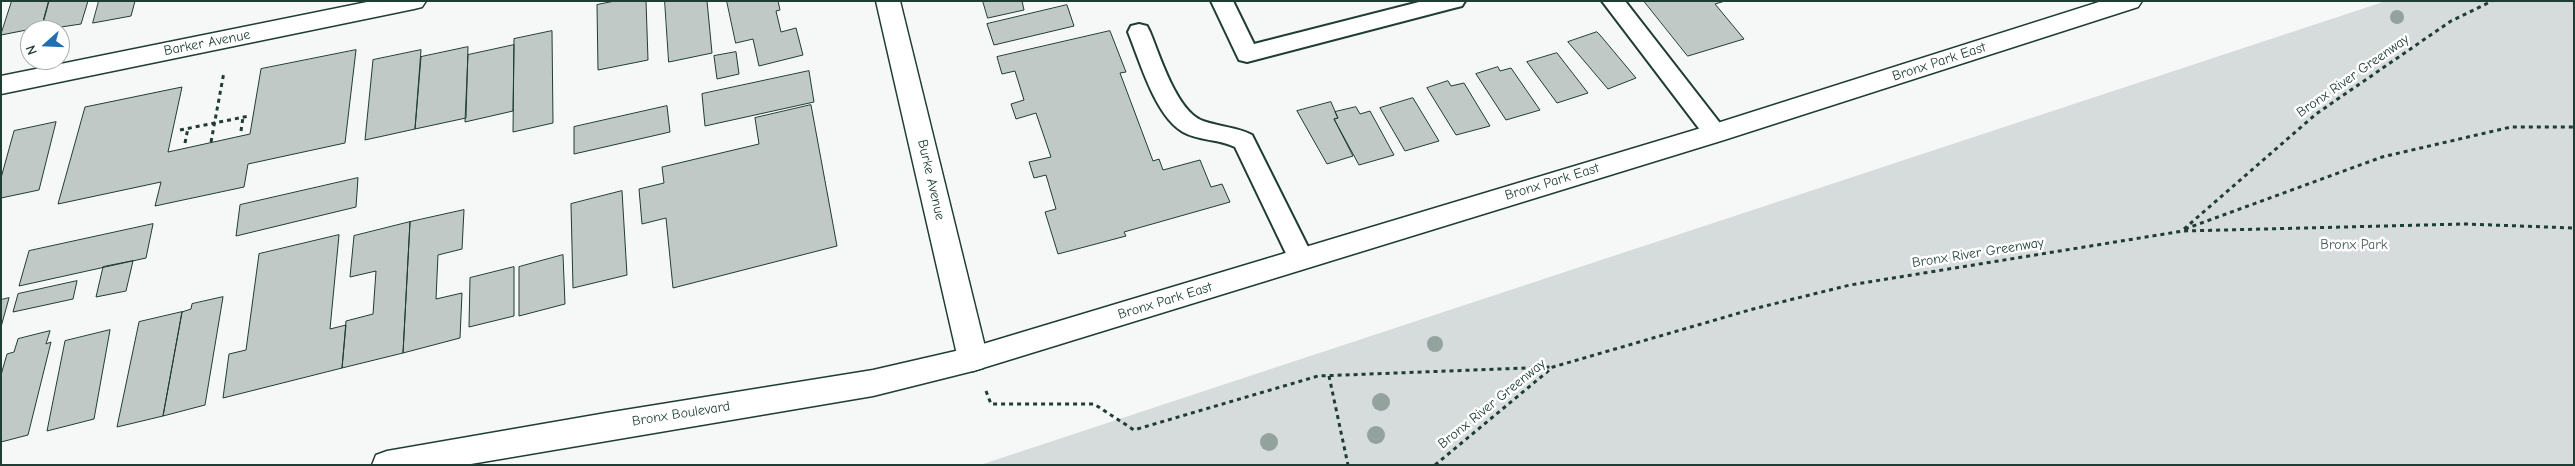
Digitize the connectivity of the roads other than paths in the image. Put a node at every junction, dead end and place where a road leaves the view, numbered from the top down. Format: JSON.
{"nodes":[{"id":1,"x":414,"y":1,"type":"edge"},
{"id":2,"x":888,"y":1,"type":"edge"},
{"id":3,"x":1222,"y":1,"type":"edge"},
{"id":4,"x":1454,"y":1,"type":"edge"},
{"id":5,"x":1613,"y":1,"type":"edge"},
{"id":6,"x":2130,"y":1,"type":"edge"},
{"id":7,"x":1139,"y":32,"type":"dead end"},
{"id":8,"x":1,"y":85,"type":"edge"},
{"id":9,"x":1715,"y":133,"type":"junction"},
{"id":10,"x":1301,"y":258,"type":"junction"},
{"id":11,"x":973,"y":359,"type":"junction"},
{"id":12,"x":387,"y":465,"type":"edge"}],
"edges":[{"from":1,"to":8,"type":"street","name":"Barker Avenue"},
{"from":2,"to":11,"type":"street","name":"Burke Avenue"},
{"from":3,"to":4,"type":"lane"},
{"from":5,"to":9,"type":"lane"},
{"from":6,"to":9,"type":"street","name":"Bronx Park East"},
{"from":7,"to":10,"type":"lane"},
{"from":9,"to":10,"type":"street","name":"Bronx Park East"},
{"from":10,"to":11,"type":"street","name":"Bronx Park East"},
{"from":11,"to":12,"type":"street","name":"Bronx Boulevard"}]}
